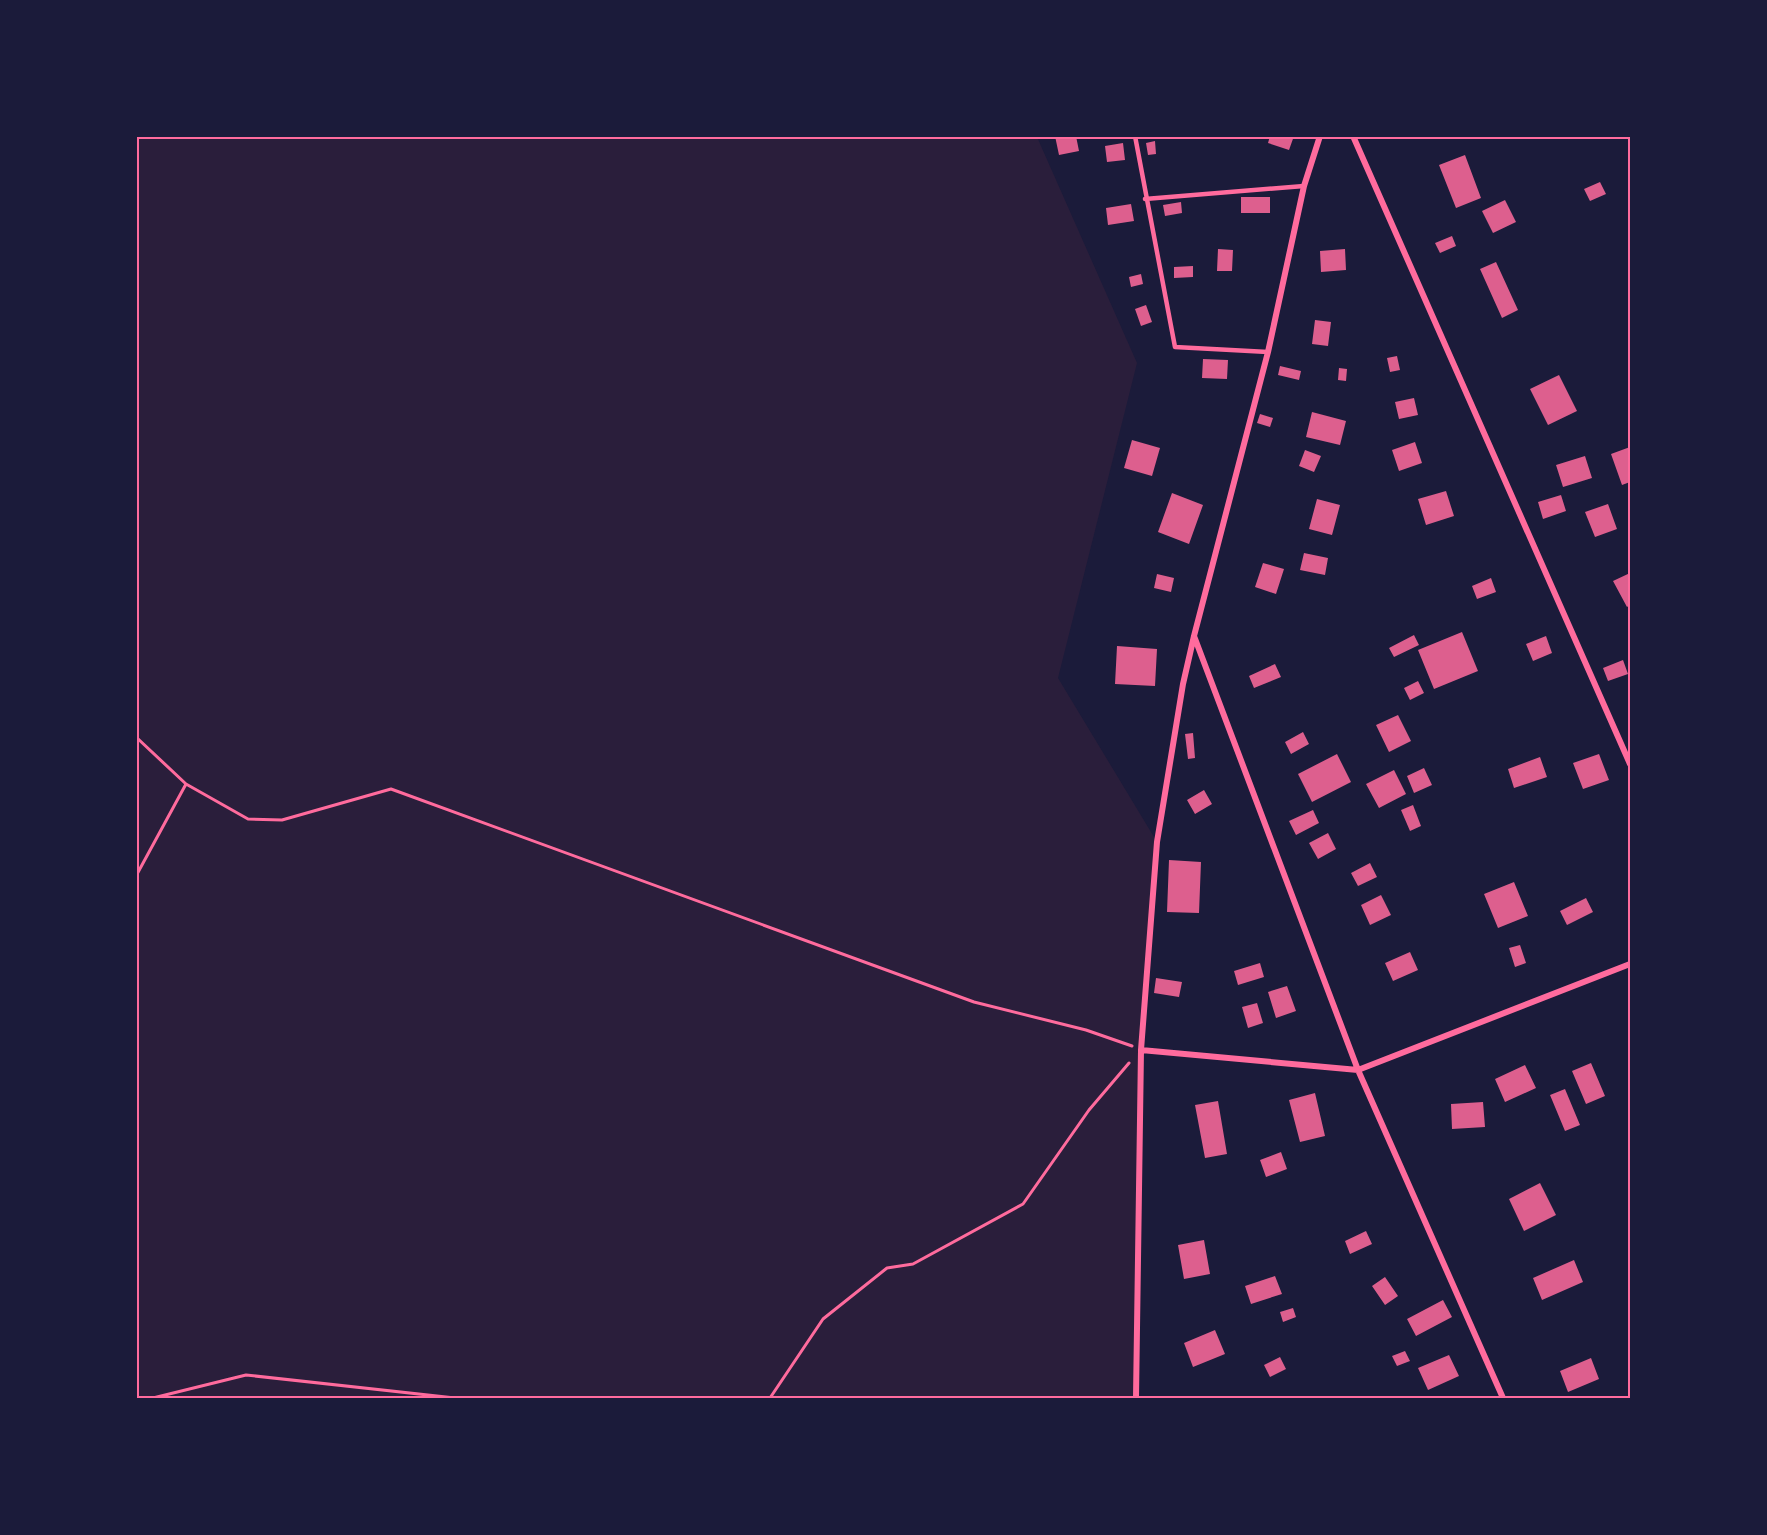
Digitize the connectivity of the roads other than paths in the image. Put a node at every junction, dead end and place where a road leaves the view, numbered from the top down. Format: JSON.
{"nodes":[{"id":1,"x":1135,"y":136,"type":"edge"},
{"id":2,"x":1320,"y":136,"type":"edge"},
{"id":3,"x":1353,"y":136,"type":"edge"},
{"id":4,"x":1304,"y":186,"type":"junction"},
{"id":5,"x":1145,"y":199,"type":"junction"},
{"id":6,"x":1268,"y":352,"type":"junction"},
{"id":7,"x":1194,"y":636,"type":"junction"},
{"id":8,"x":1630,"y":764,"type":"edge"},
{"id":9,"x":1630,"y":964,"type":"edge"},
{"id":10,"x":1141,"y":1050,"type":"junction"},
{"id":11,"x":1358,"y":1070,"type":"junction"},
{"id":12,"x":1136,"y":1398,"type":"edge"},
{"id":13,"x":1503,"y":1398,"type":"edge"}],
"edges":[{"from":1,"to":5,"type":"lane"},
{"from":2,"to":4,"type":"street"},
{"from":3,"to":8,"type":"street"},
{"from":4,"to":5,"type":"lane"},
{"from":4,"to":6,"type":"street"},
{"from":5,"to":6,"type":"lane"},
{"from":6,"to":7,"type":"street"},
{"from":7,"to":10,"type":"street"},
{"from":7,"to":11,"type":"street"},
{"from":9,"to":11,"type":"street"},
{"from":10,"to":11,"type":"street"},
{"from":10,"to":12,"type":"street"},
{"from":11,"to":13,"type":"street"}]}
